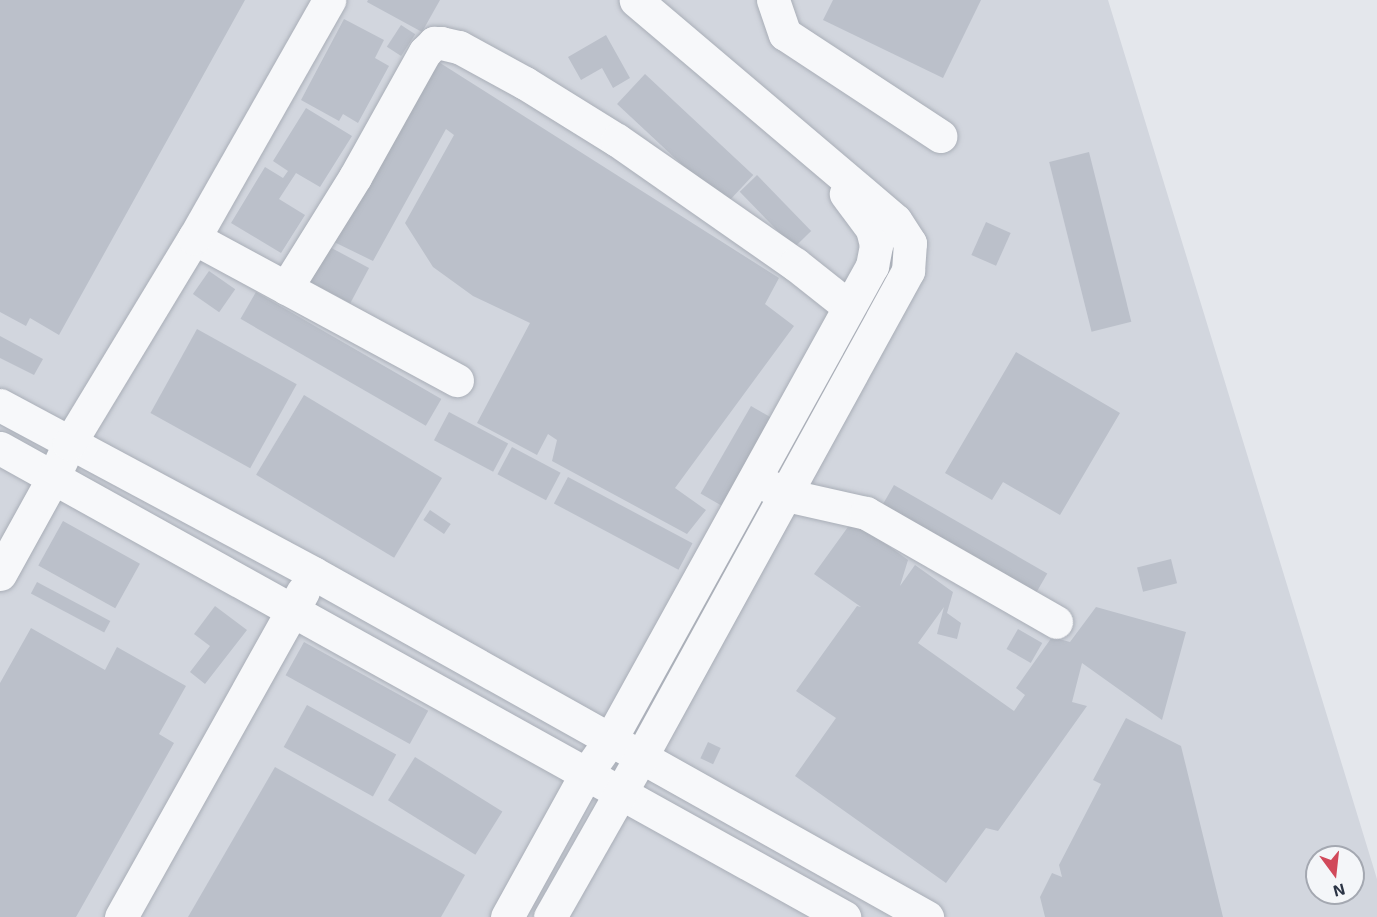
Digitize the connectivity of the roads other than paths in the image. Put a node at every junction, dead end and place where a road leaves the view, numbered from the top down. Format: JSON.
{"nodes":[{"id":1,"x":328,"y":0,"type":"edge"},
{"id":2,"x":636,"y":0,"type":"edge"},
{"id":3,"x":773,"y":0,"type":"edge"},
{"id":4,"x":940,"y":136,"type":"dead end"},
{"id":5,"x":820,"y":159,"type":"junction"},
{"id":6,"x":194,"y":238,"type":"junction"},
{"id":7,"x":286,"y":288,"type":"junction"},
{"id":8,"x":849,"y":306,"type":"junction"},
{"id":9,"x":457,"y":380,"type":"dead end"},
{"id":10,"x":0,"y":405,"type":"edge"},
{"id":11,"x":69,"y":444,"type":"junction"},
{"id":12,"x":0,"y":448,"type":"edge"},
{"id":13,"x":53,"y":478,"type":"junction"},
{"id":14,"x":753,"y":478,"type":"junction"},
{"id":15,"x":786,"y":495,"type":"junction"},
{"id":16,"x":313,"y":573,"type":"junction"},
{"id":17,"x":0,"y":574,"type":"edge"},
{"id":18,"x":292,"y":610,"type":"junction"},
{"id":19,"x":1056,"y":622,"type":"dead end"},
{"id":20,"x":610,"y":740,"type":"junction"},
{"id":21,"x":641,"y":757,"type":"junction"},
{"id":22,"x":586,"y":774,"type":"junction"},
{"id":23,"x":620,"y":793,"type":"junction"},
{"id":24,"x":730,"y":807,"type":"junction"},
{"id":25,"x":709,"y":842,"type":"junction"},
{"id":26,"x":122,"y":917,"type":"edge"},
{"id":27,"x":507,"y":917,"type":"edge"},
{"id":28,"x":550,"y":917,"type":"edge"},
{"id":29,"x":844,"y":917,"type":"edge"},
{"id":30,"x":927,"y":917,"type":"edge"}],
"edges":[{"from":1,"to":6,"type":"street"},
{"from":2,"to":5,"type":"street"},
{"from":3,"to":4,"type":"street"},
{"from":5,"to":8,"type":"street"},
{"from":5,"to":15,"type":"street"},
{"from":6,"to":7,"type":"street"},
{"from":6,"to":11,"type":"street"},
{"from":7,"to":8,"type":"street"},
{"from":7,"to":9,"type":"street"},
{"from":8,"to":14,"type":"street"},
{"from":10,"to":11,"type":"street"},
{"from":11,"to":13,"type":"street"},
{"from":11,"to":16,"type":"street"},
{"from":12,"to":13,"type":"street"},
{"from":13,"to":17,"type":"street"},
{"from":13,"to":18,"type":"street"},
{"from":14,"to":15,"type":"street"},
{"from":14,"to":20,"type":"street"},
{"from":15,"to":19,"type":"street"},
{"from":15,"to":21,"type":"street"},
{"from":16,"to":18,"type":"street"},
{"from":16,"to":20,"type":"street"},
{"from":18,"to":22,"type":"street"},
{"from":18,"to":26,"type":"street"},
{"from":20,"to":21,"type":"street"},
{"from":20,"to":22,"type":"street"},
{"from":21,"to":23,"type":"street"},
{"from":21,"to":24,"type":"street"},
{"from":22,"to":23,"type":"street"},
{"from":22,"to":27,"type":"street"},
{"from":23,"to":25,"type":"street"},
{"from":23,"to":28,"type":"street"},
{"from":24,"to":25,"type":"street"},
{"from":24,"to":30,"type":"street"},
{"from":25,"to":29,"type":"street"}]}
